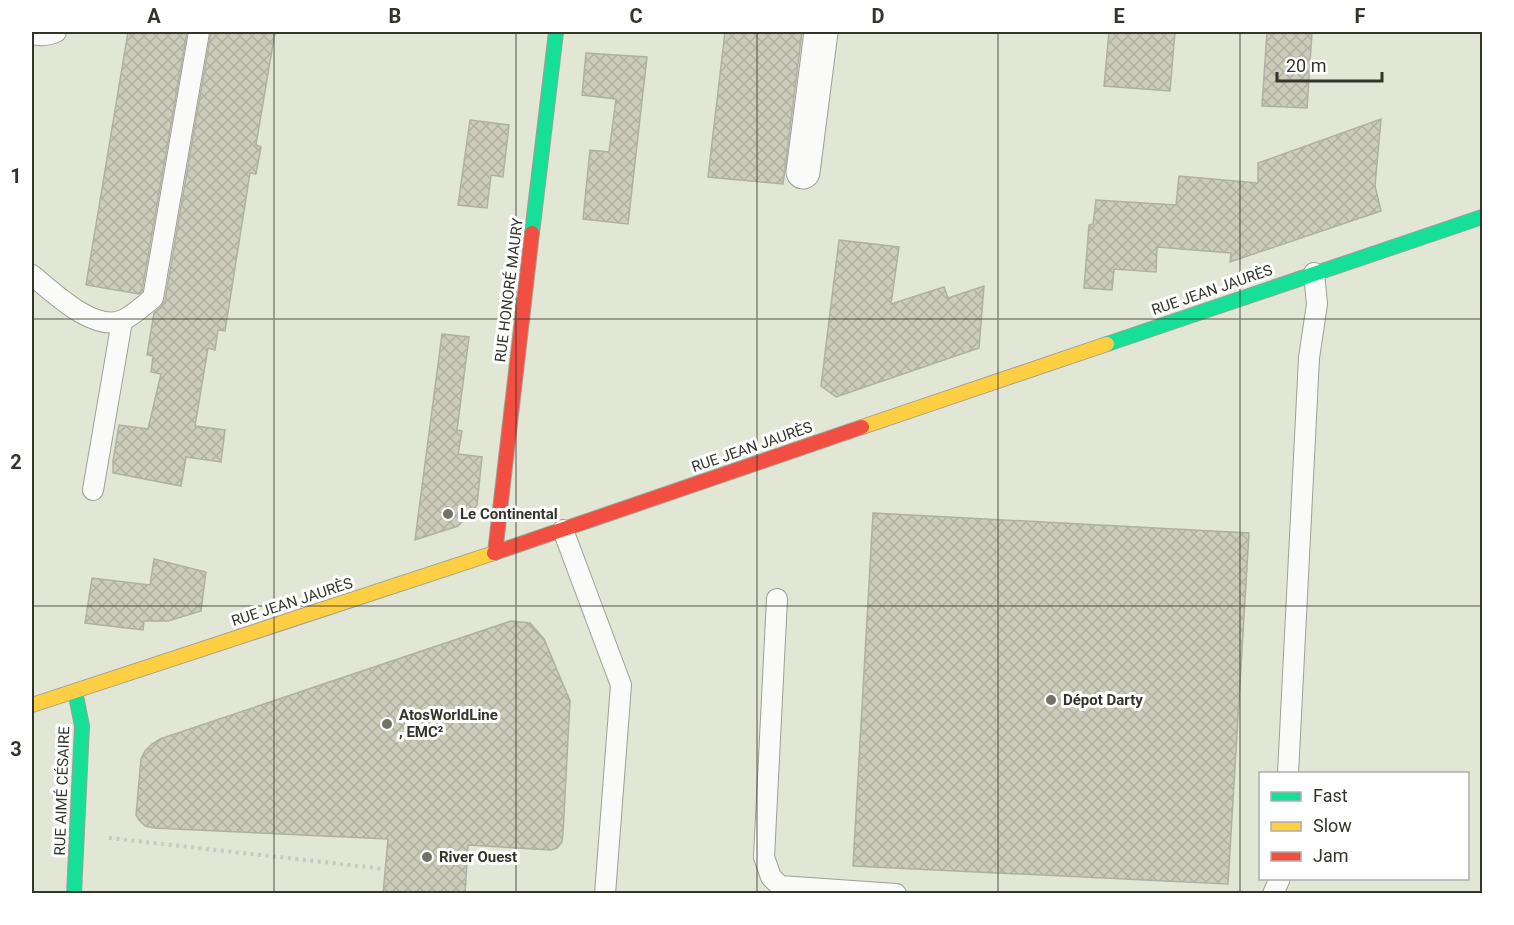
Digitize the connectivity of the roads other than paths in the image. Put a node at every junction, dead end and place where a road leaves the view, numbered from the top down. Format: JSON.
{"nodes":[{"id":1,"x":56,"y":32,"type":"edge"},
{"id":2,"x":199,"y":32,"type":"edge"},
{"id":3,"x":556,"y":32,"type":"edge"},
{"id":4,"x":821,"y":32,"type":"edge"},
{"id":5,"x":32,"y":34,"type":"edge"},
{"id":6,"x":803,"y":172,"type":"dead end"},
{"id":7,"x":1482,"y":217,"type":"edge"},
{"id":8,"x":1314,"y":273,"type":"junction"},
{"id":9,"x":32,"y":275,"type":"edge"},
{"id":10,"x":122,"y":321,"type":"junction"},
{"id":11,"x":93,"y":490,"type":"dead end"},
{"id":12,"x":563,"y":530,"type":"junction"},
{"id":13,"x":495,"y":553,"type":"junction"},
{"id":14,"x":777,"y":599,"type":"dead end"},
{"id":15,"x":75,"y":691,"type":"junction"},
{"id":16,"x":32,"y":705,"type":"edge"},
{"id":17,"x":1287,"y":772,"type":"edge"},
{"id":18,"x":1280,"y":880,"type":"edge"},
{"id":19,"x":74,"y":894,"type":"edge"},
{"id":20,"x":605,"y":894,"type":"edge"},
{"id":21,"x":896,"y":894,"type":"edge"},
{"id":22,"x":1273,"y":894,"type":"edge"}],
"edges":[{"from":1,"to":5,"type":"lane"},
{"from":2,"to":10,"type":"lane"},
{"from":3,"to":13,"type":"street","name":"RUE HONORÉ MAURY"},
{"from":4,"to":6,"type":"street"},
{"from":7,"to":8,"type":"street","name":"RUE JEAN JAURÈS"},
{"from":8,"to":12,"type":"street","name":"RUE JEAN JAURÈS"},
{"from":8,"to":17,"type":"lane"},
{"from":9,"to":10,"type":"lane"},
{"from":10,"to":11,"type":"lane"},
{"from":12,"to":13,"type":"street","name":"RUE JEAN JAURÈS"},
{"from":12,"to":20,"type":"lane"},
{"from":13,"to":15,"type":"street","name":"RUE JEAN JAURÈS"},
{"from":14,"to":21,"type":"lane"},
{"from":15,"to":16,"type":"street","name":"RUE JEAN JAURÈS"},
{"from":15,"to":19,"type":"street","name":"RUE AIMÉ CÉSAIRE"},
{"from":18,"to":22,"type":"lane"}]}
